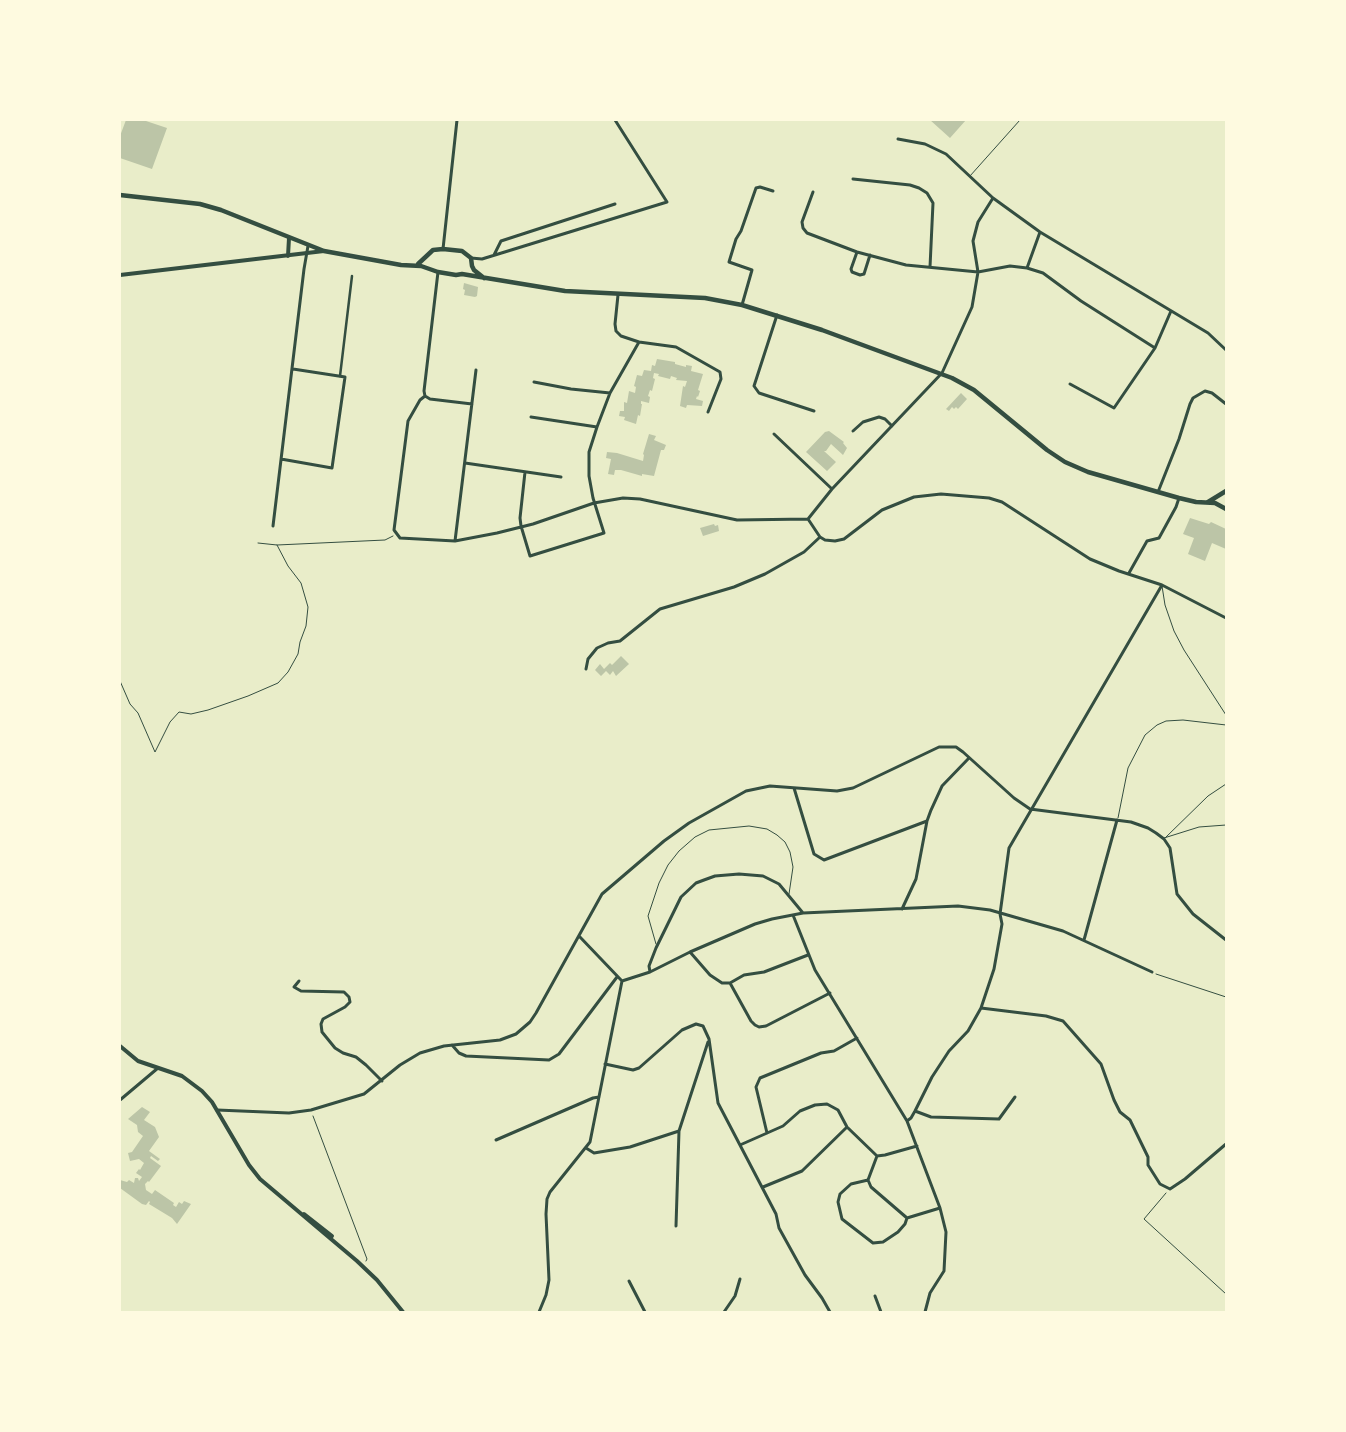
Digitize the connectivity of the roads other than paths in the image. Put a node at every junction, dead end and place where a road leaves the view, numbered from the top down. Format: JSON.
{"nodes":[{"id":1,"x":457,"y":120,"type":"edge"},
{"id":2,"x":615,"y":120,"type":"edge"},
{"id":3,"x":1020,"y":120,"type":"edge"},
{"id":4,"x":898,"y":139,"type":"dead end"},
{"id":5,"x":969,"y":176,"type":"junction"},
{"id":6,"x":853,"y":179,"type":"dead end"},
{"id":7,"x":773,"y":191,"type":"dead end"},
{"id":8,"x":813,"y":192,"type":"dead end"},
{"id":9,"x":120,"y":196,"type":"edge"},
{"id":10,"x":994,"y":198,"type":"junction"},
{"id":11,"x":615,"y":204,"type":"dead end"},
{"id":12,"x":1040,"y":232,"type":"junction"},
{"id":13,"x":289,"y":238,"type":"junction"},
{"id":14,"x":308,"y":246,"type":"junction"},
{"id":15,"x":443,"y":249,"type":"junction"},
{"id":16,"x":324,"y":251,"type":"junction"},
{"id":17,"x":857,"y":252,"type":"junction"},
{"id":18,"x":306,"y":253,"type":"junction"},
{"id":19,"x":494,"y":255,"type":"junction"},
{"id":20,"x":870,"y":255,"type":"junction"},
{"id":21,"x":288,"y":256,"type":"junction"},
{"id":22,"x":426,"y":257,"type":"junction"},
{"id":23,"x":471,"y":258,"type":"junction"},
{"id":24,"x":479,"y":260,"type":"junction"},
{"id":25,"x":416,"y":265,"type":"junction"},
{"id":26,"x":472,"y":265,"type":"junction"},
{"id":27,"x":930,"y":267,"type":"junction"},
{"id":28,"x":429,"y":268,"type":"junction"},
{"id":29,"x":1027,"y":268,"type":"junction"},
{"id":30,"x":438,"y":272,"type":"junction"},
{"id":31,"x":978,"y":272,"type":"junction"},
{"id":32,"x":462,"y":274,"type":"junction"},
{"id":33,"x":120,"y":275,"type":"edge"},
{"id":34,"x":352,"y":276,"type":"dead end"},
{"id":35,"x":485,"y":278,"type":"junction"},
{"id":36,"x":618,"y":294,"type":"junction"},
{"id":37,"x":742,"y":305,"type":"junction"},
{"id":38,"x":1171,"y":311,"type":"junction"},
{"id":39,"x":777,"y":316,"type":"junction"},
{"id":40,"x":639,"y":342,"type":"junction"},
{"id":41,"x":1155,"y":348,"type":"junction"},
{"id":42,"x":1226,"y":350,"type":"edge"},
{"id":43,"x":293,"y":369,"type":"junction"},
{"id":44,"x":476,"y":370,"type":"dead end"},
{"id":45,"x":942,"y":373,"type":"junction"},
{"id":46,"x":340,"y":376,"type":"junction"},
{"id":47,"x":534,"y":382,"type":"dead end"},
{"id":48,"x":1070,"y":384,"type":"dead end"},
{"id":49,"x":610,"y":394,"type":"junction"},
{"id":50,"x":425,"y":396,"type":"junction"},
{"id":51,"x":472,"y":404,"type":"junction"},
{"id":52,"x":1226,"y":404,"type":"edge"},
{"id":53,"x":814,"y":411,"type":"dead end"},
{"id":54,"x":708,"y":412,"type":"dead end"},
{"id":55,"x":530,"y":417,"type":"dead end"},
{"id":56,"x":597,"y":426,"type":"junction"},
{"id":57,"x":892,"y":426,"type":"junction"},
{"id":58,"x":853,"y":431,"type":"dead end"},
{"id":59,"x":774,"y":434,"type":"dead end"},
{"id":60,"x":281,"y":460,"type":"junction"},
{"id":61,"x":465,"y":463,"type":"junction"},
{"id":62,"x":525,"y":472,"type":"junction"},
{"id":63,"x":562,"y":476,"type":"dead end"},
{"id":64,"x":832,"y":489,"type":"junction"},
{"id":65,"x":1158,"y":492,"type":"junction"},
{"id":66,"x":1225,"y":492,"type":"edge"},
{"id":67,"x":1179,"y":498,"type":"junction"},
{"id":68,"x":1207,"y":502,"type":"junction"},
{"id":69,"x":594,"y":503,"type":"junction"},
{"id":70,"x":1221,"y":506,"type":"junction"},
{"id":71,"x":1226,"y":509,"type":"edge"},
{"id":72,"x":808,"y":520,"type":"junction"},
{"id":73,"x":273,"y":526,"type":"dead end"},
{"id":74,"x":521,"y":526,"type":"junction"},
{"id":75,"x":820,"y":537,"type":"junction"},
{"id":76,"x":455,"y":541,"type":"junction"},
{"id":77,"x":1129,"y":573,"type":"junction"},
{"id":78,"x":1162,"y":585,"type":"junction"},
{"id":79,"x":1226,"y":618,"type":"edge"},
{"id":80,"x":586,"y":669,"type":"dead end"},
{"id":81,"x":1226,"y":715,"type":"edge"},
{"id":82,"x":1226,"y":725,"type":"edge"},
{"id":83,"x":969,"y":758,"type":"junction"},
{"id":84,"x":1226,"y":784,"type":"edge"},
{"id":85,"x":794,"y":788,"type":"junction"},
{"id":86,"x":1030,"y":809,"type":"junction"},
{"id":87,"x":1117,"y":820,"type":"junction"},
{"id":88,"x":927,"y":821,"type":"junction"},
{"id":89,"x":1226,"y":825,"type":"edge"},
{"id":90,"x":1164,"y":839,"type":"junction"},
{"id":91,"x":789,"y":894,"type":"junction"},
{"id":92,"x":902,"y":909,"type":"junction"},
{"id":93,"x":803,"y":913,"type":"junction"},
{"id":94,"x":1000,"y":914,"type":"junction"},
{"id":95,"x":793,"y":915,"type":"junction"},
{"id":96,"x":579,"y":936,"type":"junction"},
{"id":97,"x":1084,"y":940,"type":"junction"},
{"id":98,"x":1226,"y":940,"type":"edge"},
{"id":99,"x":656,"y":948,"type":"junction"},
{"id":100,"x":690,"y":952,"type":"junction"},
{"id":101,"x":808,"y":955,"type":"junction"},
{"id":102,"x":650,"y":972,"type":"junction"},
{"id":103,"x":1152,"y":972,"type":"road end"},
{"id":104,"x":617,"y":977,"type":"junction"},
{"id":105,"x":299,"y":981,"type":"dead end"},
{"id":106,"x":622,"y":981,"type":"junction"},
{"id":107,"x":730,"y":983,"type":"junction"},
{"id":108,"x":830,"y":993,"type":"junction"},
{"id":109,"x":981,"y":1008,"type":"junction"},
{"id":110,"x":857,"y":1038,"type":"junction"},
{"id":111,"x":709,"y":1039,"type":"junction"},
{"id":112,"x":452,"y":1045,"type":"junction"},
{"id":113,"x":120,"y":1046,"type":"edge"},
{"id":114,"x":605,"y":1064,"type":"junction"},
{"id":115,"x":158,"y":1068,"type":"junction"},
{"id":116,"x":382,"y":1081,"type":"junction"},
{"id":117,"x":599,"y":1097,"type":"junction"},
{"id":118,"x":1015,"y":1097,"type":"dead end"},
{"id":119,"x":120,"y":1100,"type":"edge"},
{"id":120,"x":218,"y":1110,"type":"junction"},
{"id":121,"x":915,"y":1111,"type":"junction"},
{"id":122,"x":907,"y":1121,"type":"junction"},
{"id":123,"x":847,"y":1127,"type":"junction"},
{"id":124,"x":679,"y":1131,"type":"junction"},
{"id":125,"x":767,"y":1133,"type":"junction"},
{"id":126,"x":496,"y":1140,"type":"dead end"},
{"id":127,"x":1226,"y":1144,"type":"edge"},
{"id":128,"x":740,"y":1145,"type":"junction"},
{"id":129,"x":917,"y":1146,"type":"junction"},
{"id":130,"x":586,"y":1148,"type":"junction"},
{"id":131,"x":876,"y":1156,"type":"junction"},
{"id":132,"x":868,"y":1180,"type":"junction"},
{"id":133,"x":763,"y":1187,"type":"junction"},
{"id":134,"x":292,"y":1206,"type":"junction"},
{"id":135,"x":940,"y":1208,"type":"junction"},
{"id":136,"x":907,"y":1218,"type":"junction"},
{"id":137,"x":676,"y":1226,"type":"dead end"},
{"id":138,"x":740,"y":1279,"type":"dead end"},
{"id":139,"x":629,"y":1281,"type":"dead end"},
{"id":140,"x":875,"y":1296,"type":"dead end"},
{"id":141,"x":405,"y":1312,"type":"edge"},
{"id":142,"x":539,"y":1312,"type":"edge"},
{"id":143,"x":645,"y":1312,"type":"edge"},
{"id":144,"x":724,"y":1312,"type":"edge"},
{"id":145,"x":830,"y":1312,"type":"edge"},
{"id":146,"x":881,"y":1312,"type":"edge"},
{"id":147,"x":924,"y":1312,"type":"edge"}],
"edges":[{"from":1,"to":15,"type":"street"},
{"from":2,"to":19,"type":"street"},
{"from":3,"to":5,"type":"lane"},
{"from":4,"to":5,"type":"street"},
{"from":5,"to":10,"type":"street"},
{"from":6,"to":27,"type":"street"},
{"from":7,"to":37,"type":"street"},
{"from":8,"to":17,"type":"street"},
{"from":9,"to":13,"type":"main road"},
{"from":10,"to":12,"type":"street"},
{"from":10,"to":31,"type":"street"},
{"from":11,"to":19,"type":"street"},
{"from":12,"to":29,"type":"street"},
{"from":12,"to":38,"type":"street"},
{"from":13,"to":14,"type":"main road"},
{"from":13,"to":21,"type":"street"},
{"from":14,"to":16,"type":"main road"},
{"from":14,"to":18,"type":"street"},
{"from":15,"to":22,"type":"main road"},
{"from":15,"to":23,"type":"main road"},
{"from":16,"to":18,"type":"street"},
{"from":16,"to":25,"type":"main road"},
{"from":17,"to":20,"type":"street"},
{"from":17,"to":20,"type":"street"},
{"from":18,"to":21,"type":"street"},
{"from":18,"to":43,"type":"street"},
{"from":19,"to":24,"type":"street"},
{"from":20,"to":27,"type":"street"},
{"from":21,"to":33,"type":"street"},
{"from":22,"to":25,"type":"main road"},
{"from":22,"to":28,"type":"main road"},
{"from":23,"to":24,"type":"street"},
{"from":23,"to":26,"type":"main road"},
{"from":24,"to":26,"type":"street"},
{"from":25,"to":28,"type":"main road"},
{"from":26,"to":32,"type":"main road"},
{"from":26,"to":35,"type":"main road"},
{"from":27,"to":31,"type":"street"},
{"from":28,"to":30,"type":"main road"},
{"from":29,"to":31,"type":"street"},
{"from":29,"to":41,"type":"street"},
{"from":30,"to":32,"type":"main road"},
{"from":30,"to":50,"type":"street"},
{"from":31,"to":45,"type":"street"},
{"from":32,"to":35,"type":"main road"},
{"from":34,"to":46,"type":"street"},
{"from":35,"to":36,"type":"main road"},
{"from":36,"to":37,"type":"main road"},
{"from":36,"to":40,"type":"street"},
{"from":37,"to":39,"type":"main road"},
{"from":38,"to":41,"type":"street"},
{"from":38,"to":42,"type":"street"},
{"from":39,"to":45,"type":"main road"},
{"from":39,"to":53,"type":"street"},
{"from":40,"to":49,"type":"street"},
{"from":40,"to":54,"type":"street"},
{"from":41,"to":48,"type":"street"},
{"from":43,"to":46,"type":"street"},
{"from":43,"to":60,"type":"street"},
{"from":44,"to":51,"type":"street"},
{"from":45,"to":57,"type":"street"},
{"from":45,"to":65,"type":"main road"},
{"from":46,"to":60,"type":"street"},
{"from":47,"to":49,"type":"street"},
{"from":49,"to":56,"type":"street"},
{"from":50,"to":51,"type":"street"},
{"from":50,"to":76,"type":"street"},
{"from":51,"to":61,"type":"street"},
{"from":52,"to":65,"type":"street"},
{"from":55,"to":56,"type":"street"},
{"from":56,"to":69,"type":"street"},
{"from":57,"to":58,"type":"street"},
{"from":57,"to":64,"type":"street"},
{"from":59,"to":64,"type":"street"},
{"from":60,"to":73,"type":"street"},
{"from":61,"to":62,"type":"street"},
{"from":61,"to":76,"type":"street"},
{"from":62,"to":63,"type":"street"},
{"from":62,"to":74,"type":"street"},
{"from":64,"to":72,"type":"street"},
{"from":65,"to":67,"type":"main road"},
{"from":66,"to":68,"type":"main road"},
{"from":66,"to":70,"type":"main road"},
{"from":67,"to":68,"type":"main road"},
{"from":67,"to":77,"type":"street"},
{"from":68,"to":70,"type":"main road"},
{"from":69,"to":72,"type":"street"},
{"from":69,"to":74,"type":"street"},
{"from":69,"to":74,"type":"street"},
{"from":70,"to":71,"type":"main road"},
{"from":72,"to":75,"type":"street"},
{"from":74,"to":76,"type":"street"},
{"from":75,"to":77,"type":"street"},
{"from":75,"to":80,"type":"street"},
{"from":77,"to":78,"type":"street"},
{"from":78,"to":79,"type":"street"},
{"from":78,"to":81,"type":"lane"},
{"from":78,"to":86,"type":"street"},
{"from":82,"to":87,"type":"lane"},
{"from":83,"to":85,"type":"street"},
{"from":83,"to":86,"type":"street"},
{"from":83,"to":88,"type":"street"},
{"from":84,"to":90,"type":"lane"},
{"from":85,"to":88,"type":"street"},
{"from":85,"to":96,"type":"street"},
{"from":86,"to":87,"type":"street"},
{"from":86,"to":94,"type":"street"},
{"from":87,"to":90,"type":"street"},
{"from":87,"to":97,"type":"street"},
{"from":88,"to":92,"type":"street"},
{"from":89,"to":90,"type":"lane"},
{"from":90,"to":98,"type":"street"},
{"from":91,"to":93,"type":"street"},
{"from":91,"to":99,"type":"street"},
{"from":91,"to":99,"type":"lane"},
{"from":92,"to":93,"type":"street"},
{"from":92,"to":94,"type":"street"},
{"from":93,"to":95,"type":"street"},
{"from":94,"to":97,"type":"street"},
{"from":94,"to":109,"type":"street"},
{"from":95,"to":100,"type":"street"},
{"from":95,"to":101,"type":"street"},
{"from":96,"to":104,"type":"street"},
{"from":96,"to":112,"type":"street"},
{"from":97,"to":103,"type":"street"},
{"from":99,"to":102,"type":"street"},
{"from":100,"to":102,"type":"street"},
{"from":100,"to":107,"type":"street"},
{"from":101,"to":107,"type":"street"},
{"from":101,"to":108,"type":"street"},
{"from":102,"to":106,"type":"street"},
{"from":104,"to":106,"type":"street"},
{"from":104,"to":112,"type":"street"},
{"from":105,"to":116,"type":"street"},
{"from":106,"to":114,"type":"street"},
{"from":107,"to":108,"type":"street"},
{"from":108,"to":110,"type":"street"},
{"from":109,"to":121,"type":"street"},
{"from":109,"to":127,"type":"street"},
{"from":110,"to":122,"type":"street"},
{"from":110,"to":125,"type":"street"},
{"from":111,"to":114,"type":"street"},
{"from":111,"to":124,"type":"street"},
{"from":111,"to":128,"type":"street"},
{"from":112,"to":116,"type":"street"},
{"from":113,"to":115,"type":"street"},
{"from":114,"to":117,"type":"street"},
{"from":115,"to":119,"type":"street"},
{"from":115,"to":120,"type":"street"},
{"from":116,"to":120,"type":"street"},
{"from":117,"to":126,"type":"street"},
{"from":117,"to":130,"type":"street"},
{"from":118,"to":121,"type":"street"},
{"from":120,"to":134,"type":"street"},
{"from":121,"to":122,"type":"street"},
{"from":122,"to":129,"type":"street"},
{"from":123,"to":125,"type":"street"},
{"from":123,"to":131,"type":"street"},
{"from":123,"to":133,"type":"street"},
{"from":124,"to":130,"type":"street"},
{"from":124,"to":137,"type":"street"},
{"from":125,"to":128,"type":"street"},
{"from":128,"to":133,"type":"street"},
{"from":129,"to":131,"type":"street"},
{"from":129,"to":135,"type":"street"},
{"from":130,"to":142,"type":"street"},
{"from":131,"to":132,"type":"street"},
{"from":132,"to":136,"type":"street"},
{"from":132,"to":136,"type":"street"},
{"from":133,"to":145,"type":"street"},
{"from":134,"to":141,"type":"street"},
{"from":134,"to":141,"type":"street"},
{"from":135,"to":136,"type":"street"},
{"from":135,"to":147,"type":"street"},
{"from":138,"to":144,"type":"street"},
{"from":139,"to":143,"type":"street"},
{"from":140,"to":146,"type":"street"}]}
